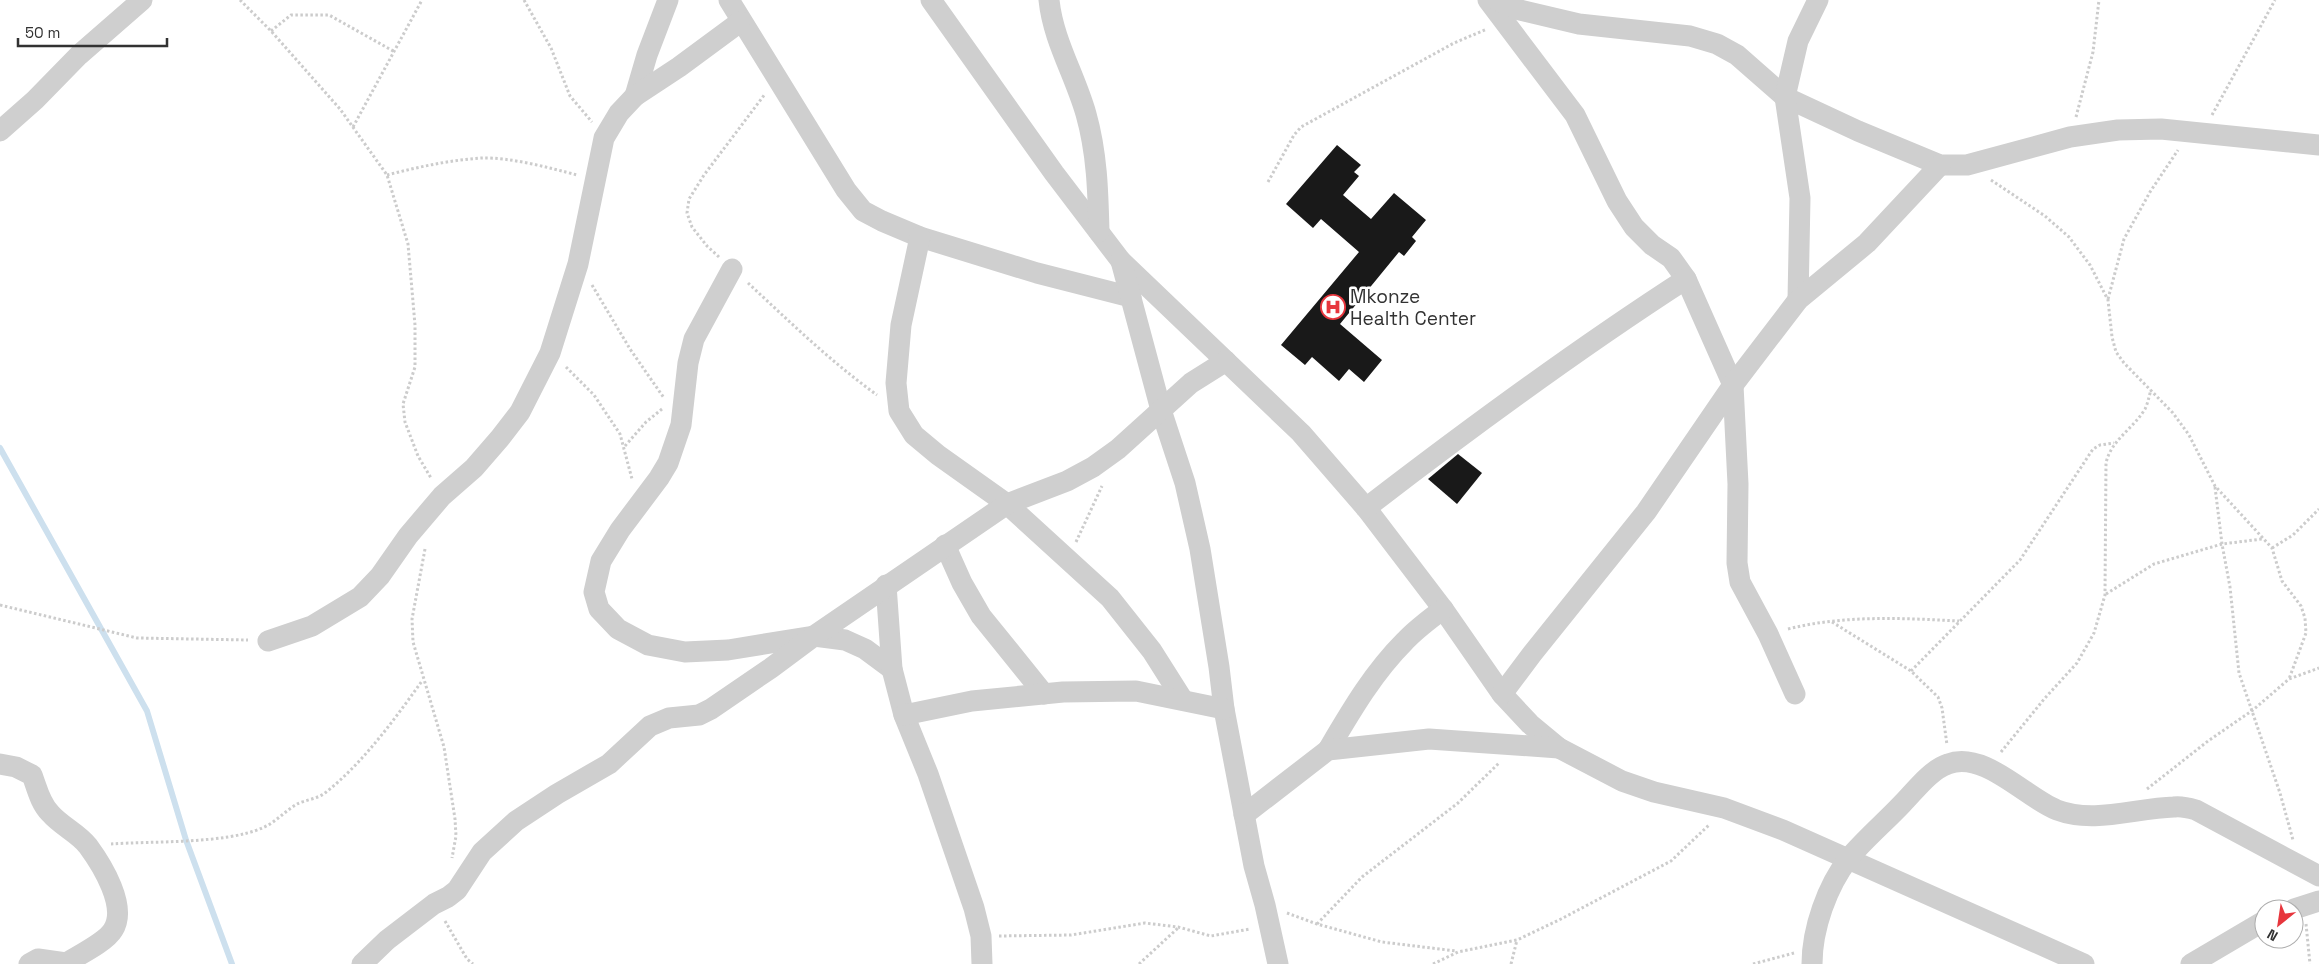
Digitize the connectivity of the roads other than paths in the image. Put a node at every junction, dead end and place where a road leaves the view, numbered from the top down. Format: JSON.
{"nodes":[{"id":1,"x":142,"y":0,"type":"edge"},
{"id":2,"x":668,"y":0,"type":"edge"},
{"id":3,"x":729,"y":0,"type":"edge"},
{"id":4,"x":931,"y":0,"type":"edge"},
{"id":5,"x":1049,"y":0,"type":"edge"},
{"id":6,"x":1488,"y":0,"type":"edge"},
{"id":7,"x":1497,"y":0,"type":"edge"},
{"id":8,"x":1818,"y":0,"type":"edge"},
{"id":9,"x":740,"y":22,"type":"junction"},
{"id":10,"x":635,"y":96,"type":"junction"},
{"id":11,"x":1785,"y":97,"type":"junction"},
{"id":12,"x":0,"y":131,"type":"edge"},
{"id":13,"x":2319,"y":145,"type":"edge"},
{"id":14,"x":1940,"y":165,"type":"junction"},
{"id":15,"x":1099,"y":232,"type":"junction"},
{"id":16,"x":920,"y":237,"type":"junction"},
{"id":17,"x":1121,"y":261,"type":"junction"},
{"id":18,"x":732,"y":269,"type":"road end"},
{"id":19,"x":1686,"y":279,"type":"junction"},
{"id":20,"x":1131,"y":297,"type":"junction"},
{"id":21,"x":1798,"y":300,"type":"junction"},
{"id":22,"x":1226,"y":360,"type":"junction"},
{"id":23,"x":1733,"y":385,"type":"junction"},
{"id":24,"x":1161,"y":410,"type":"junction"},
{"id":25,"x":1007,"y":504,"type":"junction"},
{"id":26,"x":1366,"y":508,"type":"junction"},
{"id":27,"x":945,"y":545,"type":"junction"},
{"id":28,"x":886,"y":585,"type":"junction"},
{"id":29,"x":1443,"y":609,"type":"junction"},
{"id":30,"x":814,"y":636,"type":"junction"},
{"id":31,"x":268,"y":641,"type":"road end"},
{"id":32,"x":892,"y":669,"type":"junction"},
{"id":33,"x":1044,"y":694,"type":"junction"},
{"id":34,"x":1502,"y":694,"type":"junction"},
{"id":35,"x":1795,"y":694,"type":"dead end"},
{"id":36,"x":1184,"y":700,"type":"junction"},
{"id":37,"x":1224,"y":709,"type":"junction"},
{"id":38,"x":904,"y":715,"type":"junction"},
{"id":39,"x":1558,"y":748,"type":"junction"},
{"id":40,"x":1328,"y":750,"type":"junction"},
{"id":41,"x":0,"y":764,"type":"edge"},
{"id":42,"x":1244,"y":815,"type":"junction"},
{"id":43,"x":1848,"y":859,"type":"junction"},
{"id":44,"x":2310,"y":871,"type":"edge"},
{"id":45,"x":2254,"y":928,"type":"edge"},
{"id":46,"x":1812,"y":956,"type":"edge"},
{"id":47,"x":29,"y":964,"type":"edge"},
{"id":48,"x":362,"y":964,"type":"edge"},
{"id":49,"x":982,"y":964,"type":"edge"},
{"id":50,"x":1278,"y":964,"type":"edge"},
{"id":51,"x":2084,"y":964,"type":"edge"},
{"id":52,"x":2191,"y":964,"type":"edge"}],
"edges":[{"from":1,"to":12,"type":"street"},
{"from":2,"to":10,"type":"street"},
{"from":3,"to":9,"type":"street"},
{"from":4,"to":15,"type":"street"},
{"from":5,"to":15,"type":"street"},
{"from":6,"to":19,"type":"street"},
{"from":7,"to":11,"type":"street"},
{"from":8,"to":11,"type":"street"},
{"from":9,"to":10,"type":"street"},
{"from":9,"to":16,"type":"street"},
{"from":10,"to":31,"type":"street"},
{"from":11,"to":14,"type":"street"},
{"from":11,"to":21,"type":"street"},
{"from":13,"to":14,"type":"street"},
{"from":14,"to":21,"type":"street"},
{"from":15,"to":17,"type":"street"},
{"from":16,"to":20,"type":"street"},
{"from":16,"to":25,"type":"street"},
{"from":17,"to":20,"type":"street"},
{"from":17,"to":22,"type":"street"},
{"from":18,"to":30,"type":"street"},
{"from":19,"to":23,"type":"street"},
{"from":19,"to":26,"type":"street"},
{"from":20,"to":24,"type":"street"},
{"from":21,"to":23,"type":"street"},
{"from":22,"to":24,"type":"street"},
{"from":22,"to":26,"type":"street"},
{"from":23,"to":34,"type":"street"},
{"from":23,"to":35,"type":"street"},
{"from":24,"to":25,"type":"street"},
{"from":24,"to":37,"type":"street"},
{"from":25,"to":27,"type":"street"},
{"from":25,"to":36,"type":"street"},
{"from":26,"to":29,"type":"street"},
{"from":27,"to":28,"type":"street"},
{"from":27,"to":33,"type":"street"},
{"from":28,"to":30,"type":"street"},
{"from":28,"to":32,"type":"street"},
{"from":29,"to":34,"type":"street"},
{"from":29,"to":40,"type":"street"},
{"from":30,"to":32,"type":"street"},
{"from":30,"to":48,"type":"street"},
{"from":32,"to":38,"type":"street"},
{"from":33,"to":36,"type":"street"},
{"from":33,"to":38,"type":"street"},
{"from":34,"to":39,"type":"street"},
{"from":36,"to":37,"type":"street"},
{"from":37,"to":42,"type":"street"},
{"from":38,"to":49,"type":"street"},
{"from":39,"to":40,"type":"street"},
{"from":39,"to":43,"type":"street"},
{"from":40,"to":42,"type":"street"},
{"from":41,"to":47,"type":"street"},
{"from":42,"to":50,"type":"street"},
{"from":43,"to":44,"type":"street"},
{"from":43,"to":46,"type":"street"},
{"from":43,"to":51,"type":"street"},
{"from":45,"to":52,"type":"street"}]}
